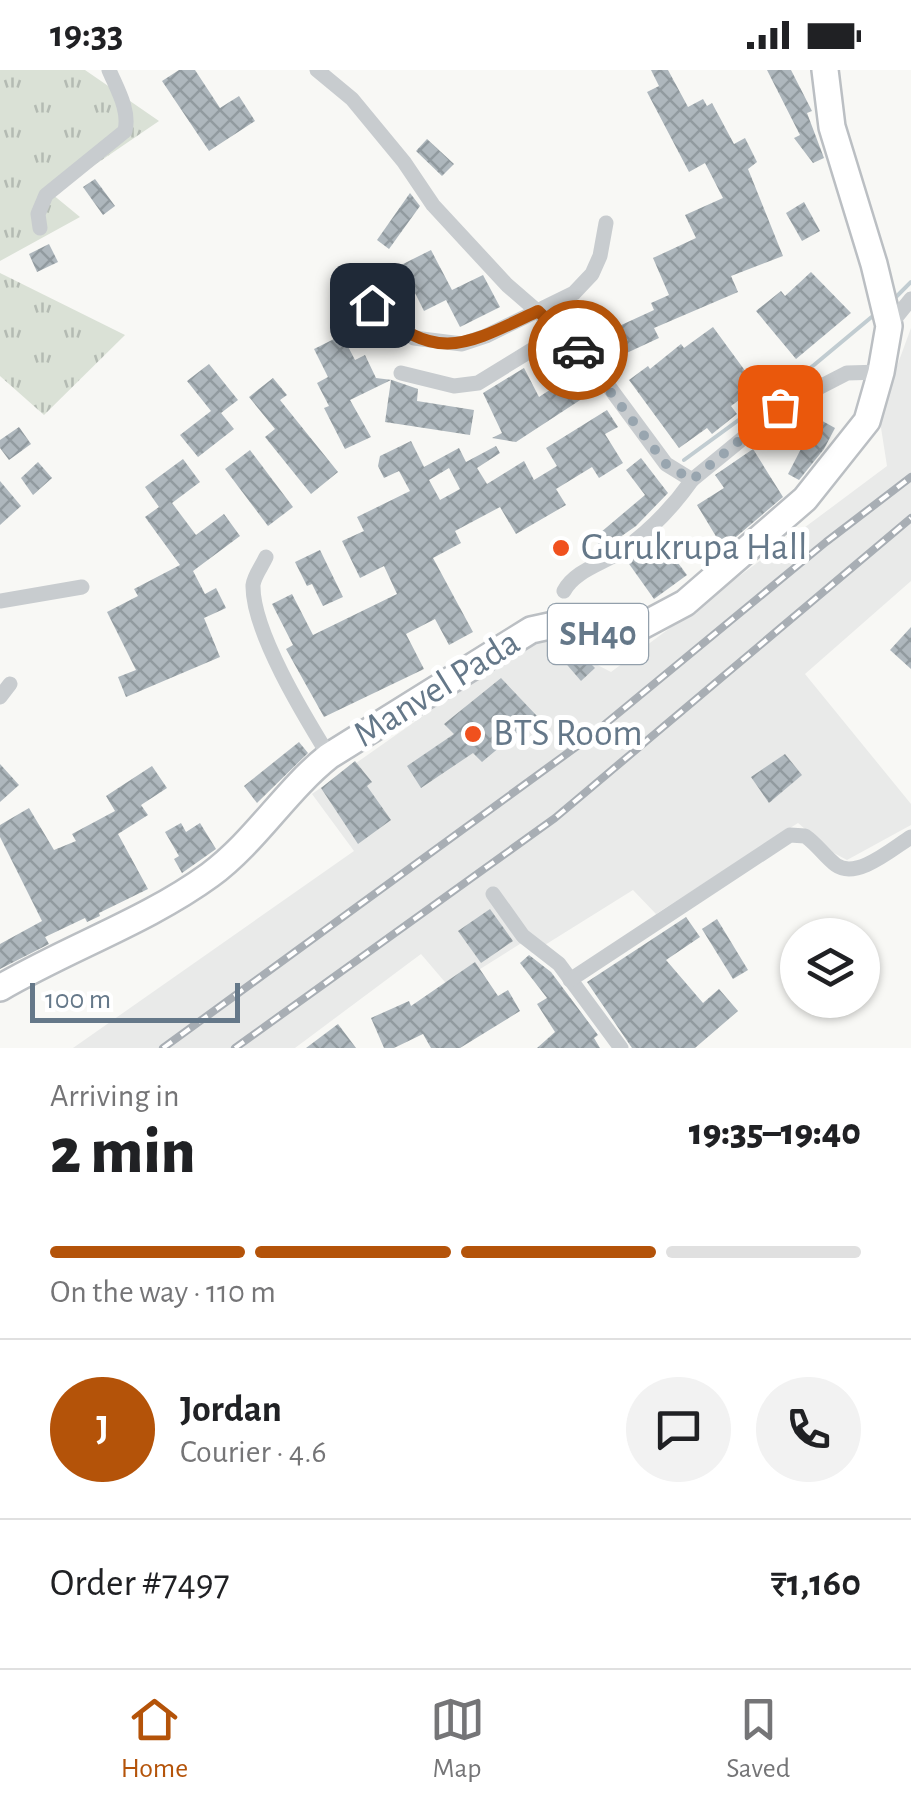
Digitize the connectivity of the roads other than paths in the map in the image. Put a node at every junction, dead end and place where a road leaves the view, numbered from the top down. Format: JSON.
{"nodes":[{"id":1,"x":109,"y":70,"type":"edge"},
{"id":2,"x":317,"y":70,"type":"edge"},
{"id":3,"x":825,"y":70,"type":"edge"},
{"id":4,"x":606,"y":223,"type":"dead end"},
{"id":5,"x":40,"y":228,"type":"dead end"},
{"id":6,"x":911,"y":298,"type":"edge"},
{"id":7,"x":372,"y":305,"type":"dead end"},
{"id":8,"x":538,"y":311,"type":"junction"},
{"id":9,"x":888,"y":326,"type":"junction"},
{"id":10,"x":562,"y":332,"type":"junction"},
{"id":11,"x":881,"y":372,"type":"junction"},
{"id":12,"x":401,"y":373,"type":"dead end"},
{"id":13,"x":692,"y":480,"type":"junction"},
{"id":14,"x":266,"y":557,"type":"dead end"},
{"id":15,"x":82,"y":587,"type":"dead end"},
{"id":16,"x":564,"y":591,"type":"dead end"},
{"id":17,"x":0,"y":600,"type":"edge"},
{"id":18,"x":330,"y":756,"type":"junction"},
{"id":19,"x":911,"y":837,"type":"edge"},
{"id":20,"x":493,"y":894,"type":"dead end"},
{"id":21,"x":570,"y":980,"type":"junction"},
{"id":22,"x":0,"y":988,"type":"edge"},
{"id":23,"x":621,"y":1048,"type":"edge"}],
"edges":[{"from":1,"to":5,"type":"street"},
{"from":2,"to":8,"type":"street"},
{"from":3,"to":9,"type":"main road","name":"Manvel Pada","number":"SH40"},
{"from":4,"to":8,"type":"street"},
{"from":6,"to":9,"type":"street"},
{"from":7,"to":8,"type":"street"},
{"from":8,"to":10,"type":"street"},
{"from":9,"to":11,"type":"main road","name":"Manvel Pada","number":"SH40"},
{"from":10,"to":12,"type":"street"},
{"from":10,"to":13,"type":"street"},
{"from":11,"to":13,"type":"street"},
{"from":11,"to":18,"type":"main road","name":"Manvel Pada","number":"SH40"},
{"from":13,"to":16,"type":"street"},
{"from":14,"to":18,"type":"street"},
{"from":15,"to":17,"type":"street"},
{"from":18,"to":22,"type":"main road","name":"Manvel Pada","number":"SH40"},
{"from":19,"to":21,"type":"street"},
{"from":20,"to":21,"type":"street"},
{"from":21,"to":23,"type":"street"}]}
